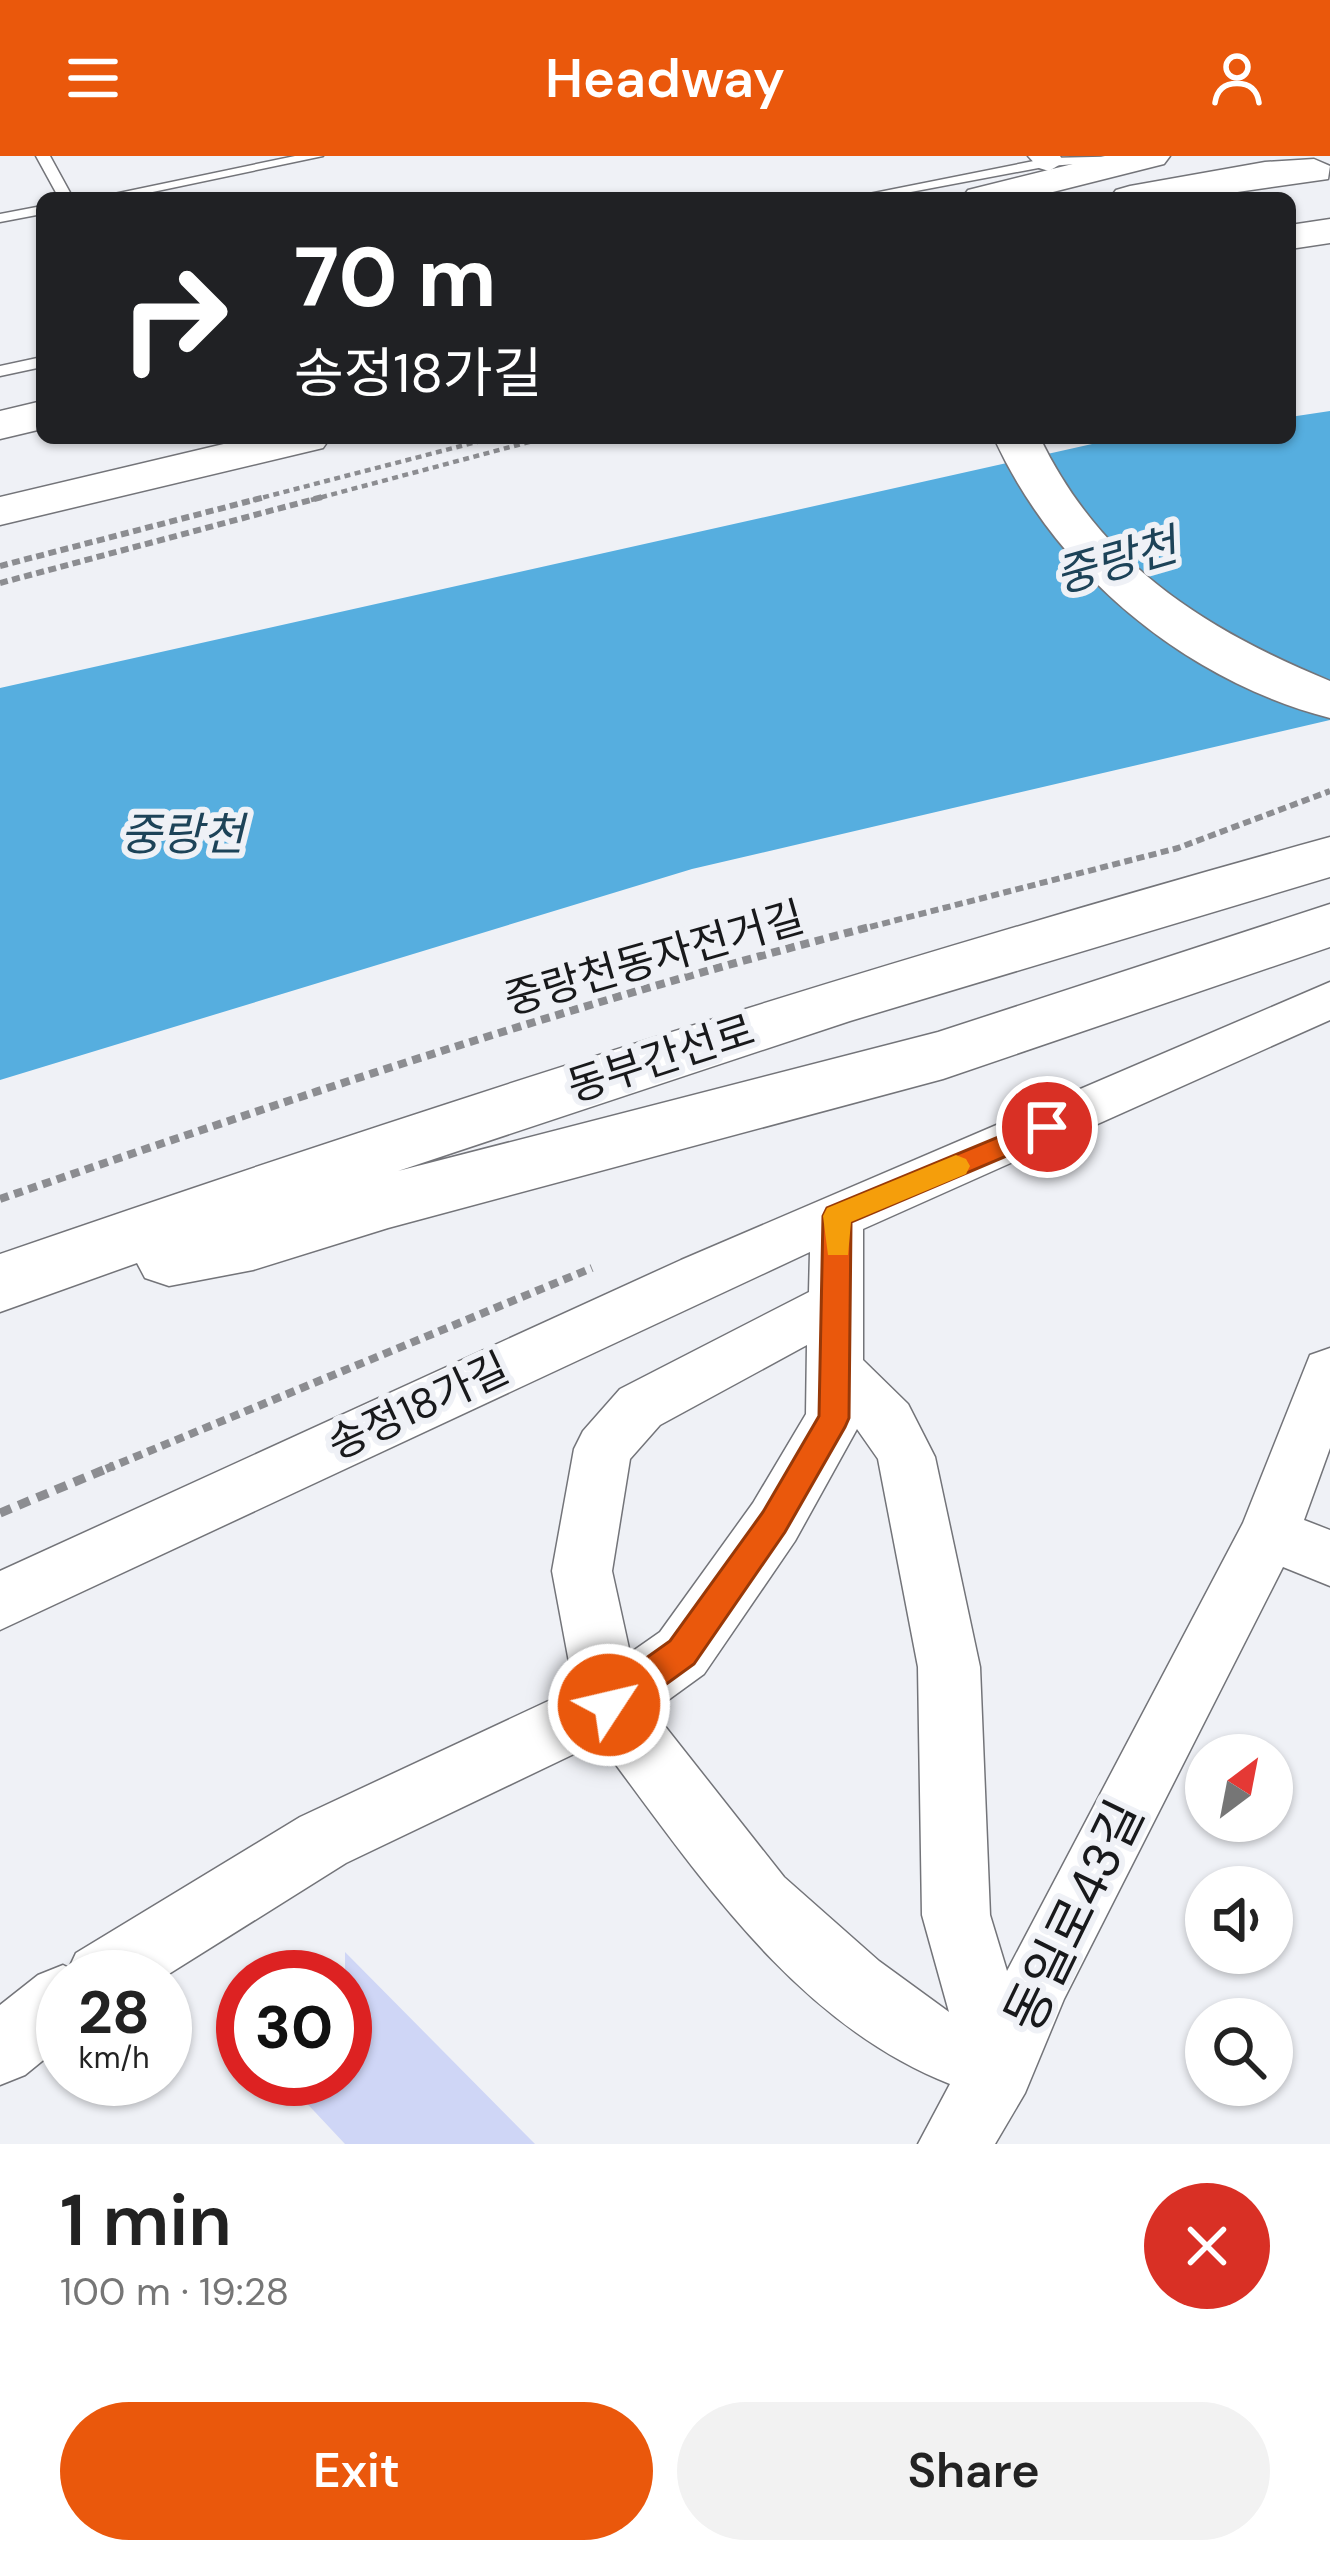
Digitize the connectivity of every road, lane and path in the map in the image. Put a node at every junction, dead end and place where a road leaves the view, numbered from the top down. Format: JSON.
{"nodes":[{"id":1,"x":43,"y":156,"type":"edge"},
{"id":2,"x":316,"y":156,"type":"edge"},
{"id":3,"x":1129,"y":156,"type":"edge"},
{"id":4,"x":1151,"y":156,"type":"edge"},
{"id":5,"x":1046,"y":159,"type":"edge"},
{"id":6,"x":1322,"y":169,"type":"edge"},
{"id":7,"x":63,"y":192,"type":"edge"},
{"id":8,"x":133,"y":192,"type":"edge"},
{"id":9,"x":885,"y":192,"type":"edge"},
{"id":10,"x":1006,"y":192,"type":"edge"},
{"id":11,"x":1164,"y":192,"type":"edge"},
{"id":12,"x":1226,"y":192,"type":"edge"},
{"id":13,"x":36,"y":211,"type":"edge"},
{"id":14,"x":0,"y":218,"type":"edge"},
{"id":15,"x":1330,"y":231,"type":"edge"},
{"id":16,"x":1296,"y":236,"type":"edge"},
{"id":17,"x":36,"y":363,"type":"edge"},
{"id":18,"x":0,"y":371,"type":"edge"},
{"id":19,"x":36,"y":416,"type":"edge"},
{"id":20,"x":0,"y":425,"type":"edge"},
{"id":21,"x":223,"y":444,"type":"edge"},
{"id":22,"x":282,"y":444,"type":"edge"},
{"id":23,"x":470,"y":444,"type":"edge"},
{"id":24,"x":521,"y":444,"type":"edge"},
{"id":25,"x":1020,"y":444,"type":"edge"},
{"id":26,"x":48,"y":499,"type":"junction"},
{"id":27,"x":0,"y":512,"type":"edge"},
{"id":28,"x":0,"y":566,"type":"edge"},
{"id":29,"x":0,"y":583,"type":"edge"},
{"id":30,"x":1330,"y":701,"type":"edge"},
{"id":31,"x":1330,"y":791,"type":"edge"},
{"id":32,"x":1330,"y":857,"type":"edge"},
{"id":33,"x":1330,"y":925,"type":"edge"},
{"id":34,"x":1330,"y":1000,"type":"edge"},
{"id":35,"x":0,"y":1198,"type":"edge"},
{"id":36,"x":837,"y":1216,"type":"junction"},
{"id":37,"x":0,"y":1287,"type":"edge"},
{"id":38,"x":839,"y":1302,"type":"junction"},
{"id":39,"x":836,"y":1370,"type":"junction"},
{"id":40,"x":1330,"y":1372,"type":"edge"},
{"id":41,"x":1269,"y":1534,"type":"junction"},
{"id":42,"x":1330,"y":1558,"type":"edge"},
{"id":43,"x":0,"y":1601,"type":"edge"},
{"id":44,"x":609,"y":1705,"type":"junction"},
{"id":45,"x":144,"y":1950,"type":"edge"},
{"id":46,"x":36,"y":2021,"type":"edge"},
{"id":47,"x":0,"y":2050,"type":"edge"},
{"id":48,"x":1000,"y":2068,"type":"junction"},
{"id":49,"x":954,"y":2144,"type":"edge"}],
"edges":[{"from":1,"to":7,"type":"lane"},
{"from":2,"to":8,"type":"lane"},
{"from":3,"to":5,"type":"lane"},
{"from":4,"to":10,"type":"main road"},
{"from":5,"to":9,"type":"lane"},
{"from":6,"to":11,"type":"main road"},
{"from":6,"to":12,"type":"main road"},
{"from":13,"to":14,"type":"lane"},
{"from":15,"to":16,"type":"main road"},
{"from":17,"to":18,"type":"lane"},
{"from":19,"to":20,"type":"main road"},
{"from":21,"to":26,"type":"main road"},
{"from":22,"to":26,"type":"main road"},
{"from":23,"to":28,"type":"path"},
{"from":24,"to":29,"type":"path"},
{"from":25,"to":30,"type":"main road"},
{"from":26,"to":27,"type":"main road"},
{"from":31,"to":35,"type":"path","name":"중랑천동자전거길"},
{"from":32,"to":37,"type":"main road","name":"동부간선로"},
{"from":33,"to":37,"type":"main road"},
{"from":34,"to":36,"type":"street","name":"송정18가길"},
{"from":36,"to":38,"type":"street"},
{"from":36,"to":43,"type":"street","name":"송정18가길"},
{"from":38,"to":39,"type":"street"},
{"from":38,"to":44,"type":"street"},
{"from":39,"to":44,"type":"street"},
{"from":39,"to":48,"type":"street","name":"동일로43길"},
{"from":40,"to":41,"type":"street","name":"동일로43길"},
{"from":41,"to":42,"type":"street"},
{"from":41,"to":48,"type":"street","name":"동일로43길"},
{"from":44,"to":45,"type":"street"},
{"from":44,"to":48,"type":"street"},
{"from":46,"to":47,"type":"street"},
{"from":48,"to":49,"type":"street","name":"동일로43길"}]}
